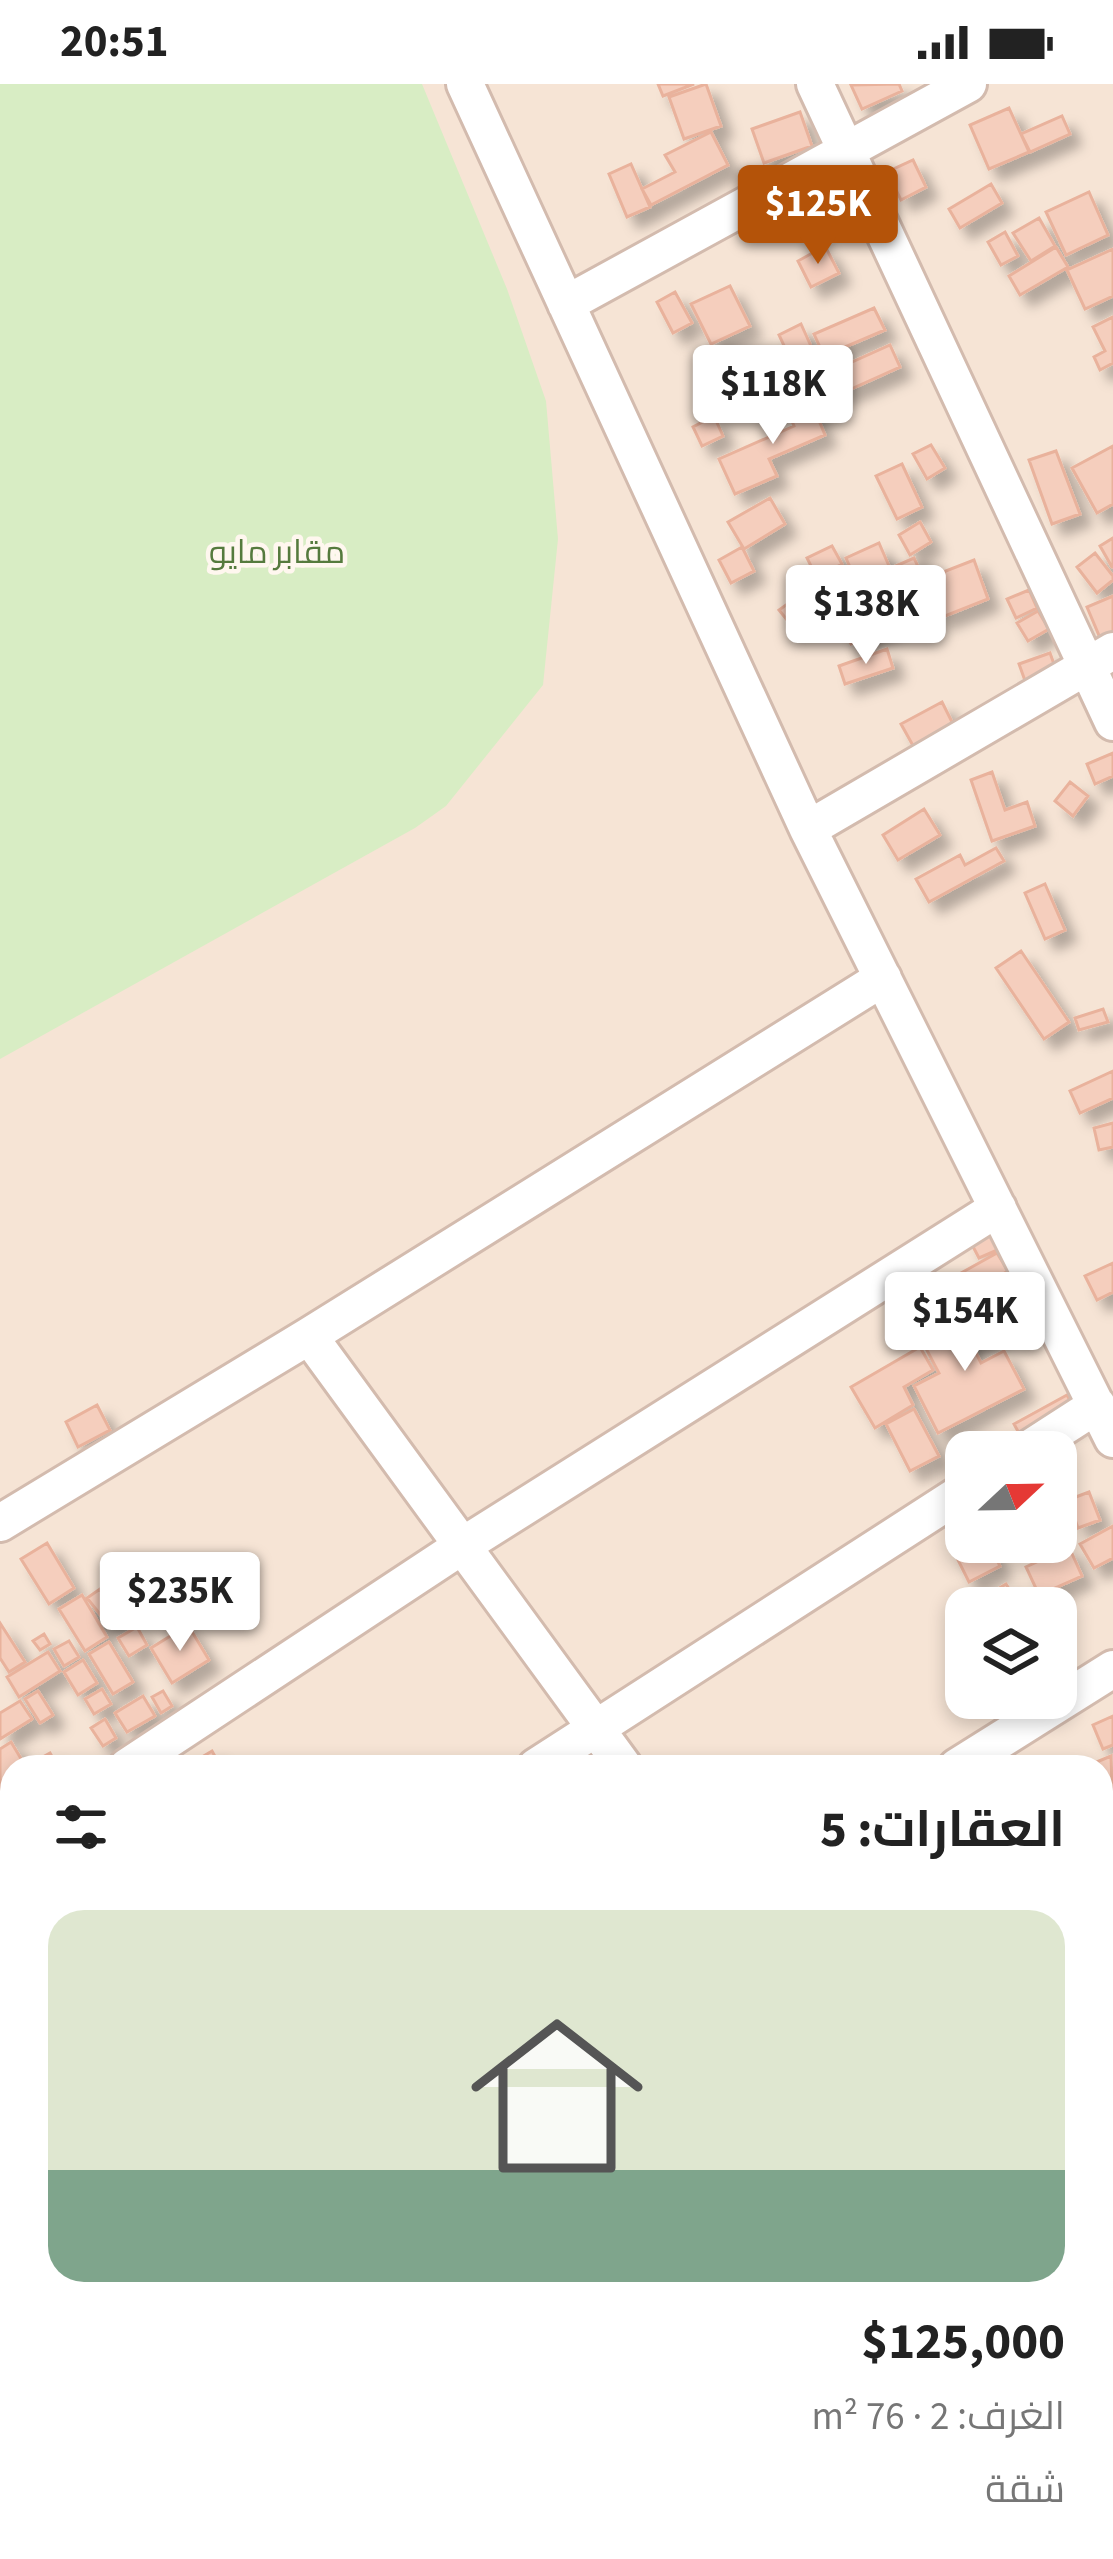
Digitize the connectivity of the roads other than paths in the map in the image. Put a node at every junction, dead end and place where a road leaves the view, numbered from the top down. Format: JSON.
{"nodes":[{"id":1,"x":465,"y":84,"type":"edge"},
{"id":2,"x":814,"y":84,"type":"edge"},
{"id":3,"x":968,"y":84,"type":"edge"},
{"id":4,"x":848,"y":151,"type":"junction"},
{"id":5,"x":566,"y":304,"type":"junction"},
{"id":6,"x":1100,"y":658,"type":"edge"},
{"id":7,"x":1113,"y":722,"type":"edge"},
{"id":8,"x":808,"y":829,"type":"junction"},
{"id":9,"x":883,"y":979,"type":"junction"},
{"id":10,"x":998,"y":1208,"type":"junction"},
{"id":11,"x":309,"y":1336,"type":"junction"},
{"id":12,"x":1096,"y":1405,"type":"junction"},
{"id":13,"x":1056,"y":1431,"type":"edge"},
{"id":14,"x":1113,"y":1439,"type":"edge"},
{"id":15,"x":945,"y":1504,"type":"edge"},
{"id":16,"x":0,"y":1523,"type":"edge"},
{"id":17,"x":462,"y":1546,"type":"junction"},
{"id":18,"x":1113,"y":1669,"type":"edge"},
{"id":19,"x":597,"y":1729,"type":"junction"},
{"id":20,"x":145,"y":1755,"type":"edge"},
{"id":21,"x":555,"y":1755,"type":"edge"},
{"id":22,"x":615,"y":1755,"type":"edge"},
{"id":23,"x":976,"y":1755,"type":"edge"}],
"edges":[{"from":1,"to":5,"type":"street"},
{"from":2,"to":4,"type":"street"},
{"from":3,"to":4,"type":"street"},
{"from":4,"to":5,"type":"street"},
{"from":4,"to":6,"type":"street"},
{"from":5,"to":8,"type":"street"},
{"from":6,"to":7,"type":"street"},
{"from":6,"to":8,"type":"street"},
{"from":8,"to":9,"type":"street"},
{"from":9,"to":10,"type":"street"},
{"from":9,"to":11,"type":"street"},
{"from":10,"to":12,"type":"street"},
{"from":10,"to":17,"type":"street"},
{"from":11,"to":16,"type":"street"},
{"from":11,"to":17,"type":"street"},
{"from":12,"to":13,"type":"street"},
{"from":12,"to":14,"type":"street"},
{"from":15,"to":19,"type":"street"},
{"from":17,"to":19,"type":"street"},
{"from":17,"to":20,"type":"street"},
{"from":18,"to":23,"type":"street"},
{"from":19,"to":21,"type":"street"},
{"from":19,"to":22,"type":"street"}]}
